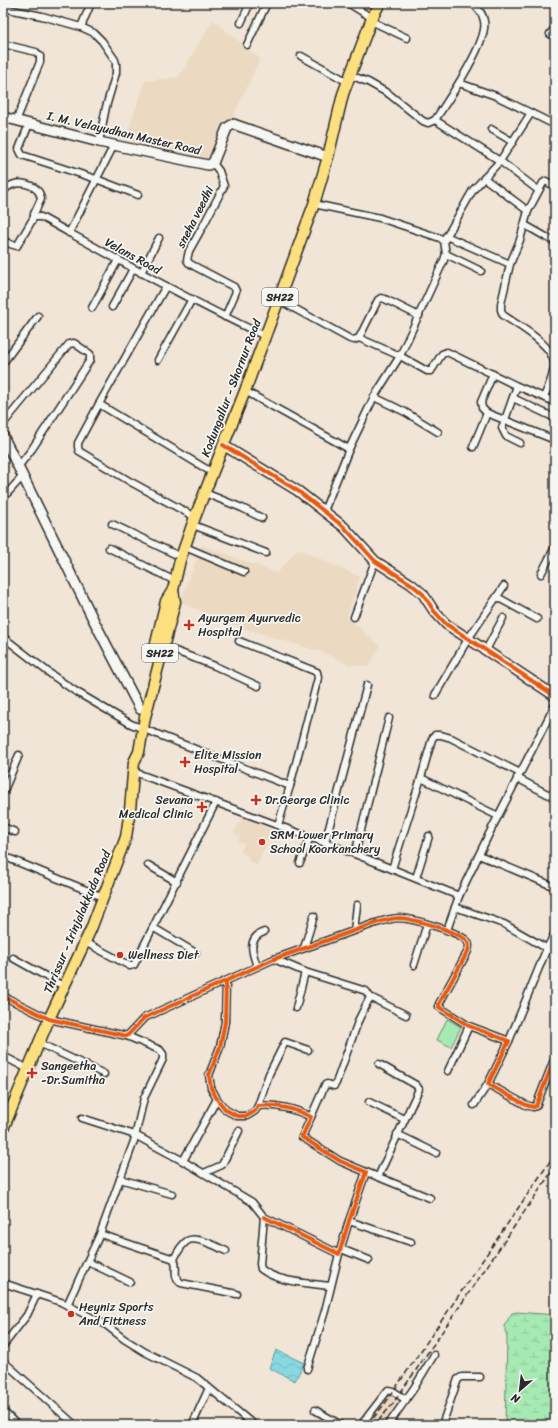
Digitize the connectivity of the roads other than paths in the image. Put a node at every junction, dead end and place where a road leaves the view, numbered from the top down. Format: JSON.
{"nodes":[{"id":1,"x":91,"y":3,"type":"edge"},
{"id":2,"x":250,"y":3,"type":"edge"},
{"id":3,"x":267,"y":3,"type":"edge"},
{"id":4,"x":348,"y":3,"type":"edge"},
{"id":5,"x":380,"y":3,"type":"edge"},
{"id":6,"x":472,"y":3,"type":"edge"},
{"id":7,"x":3,"y":8,"type":"edge"},
{"id":8,"x":372,"y":20,"type":"junction"},
{"id":9,"x":241,"y":23,"type":"dead end"},
{"id":10,"x":81,"y":27,"type":"junction"},
{"id":11,"x":555,"y":28,"type":"edge"},
{"id":12,"x":550,"y":34,"type":"dead end"},
{"id":13,"x":407,"y":38,"type":"dead end"},
{"id":14,"x":3,"y":44,"type":"edge"},
{"id":15,"x":247,"y":46,"type":"dead end"},
{"id":16,"x":301,"y":56,"type":"dead end"},
{"id":17,"x":349,"y":78,"type":"junction"},
{"id":18,"x":459,"y":83,"type":"junction"},
{"id":19,"x":531,"y":113,"type":"junction"},
{"id":20,"x":3,"y":117,"type":"edge"},
{"id":21,"x":435,"y":120,"type":"junction"},
{"id":22,"x":16,"y":121,"type":"junction"},
{"id":23,"x":29,"y":124,"type":"junction"},
{"id":24,"x":555,"y":126,"type":"edge"},
{"id":25,"x":491,"y":129,"type":"dead end"},
{"id":26,"x":100,"y":142,"type":"junction"},
{"id":27,"x":513,"y":142,"type":"junction"},
{"id":28,"x":114,"y":145,"type":"junction"},
{"id":29,"x":328,"y":157,"type":"junction"},
{"id":30,"x":500,"y":161,"type":"junction"},
{"id":31,"x":213,"y":163,"type":"junction"},
{"id":32,"x":484,"y":178,"type":"junction"},
{"id":33,"x":96,"y":179,"type":"junction"},
{"id":34,"x":555,"y":187,"type":"edge"},
{"id":35,"x":538,"y":190,"type":"junction"},
{"id":36,"x":3,"y":192,"type":"edge"},
{"id":37,"x":138,"y":195,"type":"dead end"},
{"id":38,"x":314,"y":204,"type":"junction"},
{"id":39,"x":528,"y":211,"type":"junction"},
{"id":40,"x":34,"y":217,"type":"junction"},
{"id":41,"x":525,"y":225,"type":"junction"},
{"id":42,"x":69,"y":233,"type":"junction"},
{"id":43,"x":159,"y":238,"type":"dead end"},
{"id":44,"x":445,"y":238,"type":"junction"},
{"id":45,"x":3,"y":240,"type":"edge"},
{"id":46,"x":555,"y":242,"type":"edge"},
{"id":47,"x":446,"y":254,"type":"junction"},
{"id":48,"x":118,"y":260,"type":"junction"},
{"id":49,"x":510,"y":264,"type":"junction"},
{"id":50,"x":134,"y":269,"type":"junction"},
{"id":51,"x":481,"y":271,"type":"dead end"},
{"id":52,"x":141,"y":273,"type":"junction"},
{"id":53,"x":166,"y":286,"type":"junction"},
{"id":54,"x":192,"y":299,"type":"junction"},
{"id":55,"x":279,"y":300,"type":"junction"},
{"id":56,"x":112,"y":307,"type":"dead end"},
{"id":57,"x":92,"y":308,"type":"dead end"},
{"id":58,"x":38,"y":316,"type":"dead end"},
{"id":59,"x":419,"y":316,"type":"junction"},
{"id":60,"x":225,"y":317,"type":"junction"},
{"id":61,"x":265,"y":336,"type":"junction"},
{"id":62,"x":358,"y":338,"type":"junction"},
{"id":63,"x":400,"y":356,"type":"junction"},
{"id":64,"x":158,"y":360,"type":"dead end"},
{"id":65,"x":3,"y":363,"type":"edge"},
{"id":66,"x":493,"y":374,"type":"junction"},
{"id":67,"x":517,"y":386,"type":"junction"},
{"id":68,"x":245,"y":391,"type":"junction"},
{"id":69,"x":374,"y":397,"type":"junction"},
{"id":70,"x":544,"y":397,"type":"junction"},
{"id":71,"x":513,"y":398,"type":"junction"},
{"id":72,"x":555,"y":402,"type":"edge"},
{"id":73,"x":99,"y":404,"type":"junction"},
{"id":74,"x":487,"y":413,"type":"junction"},
{"id":75,"x":555,"y":418,"type":"edge"},
{"id":76,"x":505,"y":420,"type":"junction"},
{"id":77,"x":3,"y":424,"type":"edge"},
{"id":78,"x":438,"y":432,"type":"dead end"},
{"id":79,"x":3,"y":436,"type":"edge"},
{"id":80,"x":555,"y":440,"type":"edge"},
{"id":81,"x":520,"y":443,"type":"dead end"},
{"id":82,"x":223,"y":445,"type":"junction"},
{"id":83,"x":473,"y":447,"type":"dead end"},
{"id":84,"x":349,"y":449,"type":"junction"},
{"id":85,"x":18,"y":467,"type":"junction"},
{"id":86,"x":213,"y":473,"type":"junction"},
{"id":87,"x":22,"y":477,"type":"junction"},
{"id":88,"x":205,"y":493,"type":"junction"},
{"id":89,"x":3,"y":498,"type":"edge"},
{"id":90,"x":324,"y":511,"type":"junction"},
{"id":91,"x":262,"y":518,"type":"dead end"},
{"id":92,"x":194,"y":521,"type":"junction"},
{"id":93,"x":112,"y":524,"type":"dead end"},
{"id":94,"x":185,"y":547,"type":"junction"},
{"id":95,"x":555,"y":547,"type":"edge"},
{"id":96,"x":109,"y":548,"type":"dead end"},
{"id":97,"x":266,"y":553,"type":"dead end"},
{"id":98,"x":181,"y":558,"type":"junction"},
{"id":99,"x":375,"y":560,"type":"junction"},
{"id":100,"x":244,"y":572,"type":"dead end"},
{"id":101,"x":541,"y":574,"type":"dead end"},
{"id":102,"x":174,"y":585,"type":"junction"},
{"id":103,"x":504,"y":586,"type":"dead end"},
{"id":104,"x":497,"y":596,"type":"junction"},
{"id":105,"x":354,"y":617,"type":"dead end"},
{"id":106,"x":503,"y":618,"type":"dead end"},
{"id":107,"x":537,"y":619,"type":"dead end"},
{"id":108,"x":3,"y":637,"type":"edge"},
{"id":109,"x":468,"y":639,"type":"junction"},
{"id":110,"x":239,"y":641,"type":"dead end"},
{"id":111,"x":162,"y":646,"type":"junction"},
{"id":112,"x":486,"y":650,"type":"junction"},
{"id":113,"x":366,"y":685,"type":"dead end"},
{"id":114,"x":258,"y":686,"type":"dead end"},
{"id":115,"x":435,"y":695,"type":"dead end"},
{"id":116,"x":555,"y":696,"type":"edge"},
{"id":117,"x":555,"y":705,"type":"edge"},
{"id":118,"x":142,"y":713,"type":"junction"},
{"id":119,"x":389,"y":718,"type":"dead end"},
{"id":120,"x":136,"y":726,"type":"junction"},
{"id":121,"x":19,"y":755,"type":"dead end"},
{"id":122,"x":134,"y":767,"type":"junction"},
{"id":123,"x":518,"y":775,"type":"junction"},
{"id":124,"x":421,"y":778,"type":"junction"},
{"id":125,"x":290,"y":786,"type":"junction"},
{"id":126,"x":3,"y":793,"type":"edge"},
{"id":127,"x":555,"y":798,"type":"edge"},
{"id":128,"x":216,"y":802,"type":"junction"},
{"id":129,"x":498,"y":816,"type":"junction"},
{"id":130,"x":278,"y":825,"type":"junction"},
{"id":131,"x":3,"y":827,"type":"edge"},
{"id":132,"x":15,"y":832,"type":"dead end"},
{"id":133,"x":429,"y":836,"type":"dead end"},
{"id":134,"x":310,"y":837,"type":"junction"},
{"id":135,"x":325,"y":843,"type":"junction"},
{"id":136,"x":356,"y":854,"type":"junction"},
{"id":137,"x":479,"y":855,"type":"junction"},
{"id":138,"x":3,"y":856,"type":"edge"},
{"id":139,"x":300,"y":863,"type":"dead end"},
{"id":140,"x":148,"y":865,"type":"dead end"},
{"id":141,"x":392,"y":869,"type":"junction"},
{"id":142,"x":416,"y":878,"type":"junction"},
{"id":143,"x":177,"y":882,"type":"junction"},
{"id":144,"x":555,"y":887,"type":"edge"},
{"id":145,"x":458,"y":896,"type":"junction"},
{"id":146,"x":103,"y":897,"type":"junction"},
{"id":147,"x":357,"y":905,"type":"dead end"},
{"id":148,"x":454,"y":907,"type":"junction"},
{"id":149,"x":314,"y":916,"type":"dead end"},
{"id":150,"x":427,"y":924,"type":"junction"},
{"id":151,"x":154,"y":928,"type":"junction"},
{"id":152,"x":354,"y":930,"type":"junction"},
{"id":153,"x":447,"y":930,"type":"junction"},
{"id":154,"x":264,"y":932,"type":"dead end"},
{"id":155,"x":555,"y":933,"type":"edge"},
{"id":156,"x":85,"y":942,"type":"junction"},
{"id":157,"x":304,"y":948,"type":"junction"},
{"id":158,"x":547,"y":948,"type":"junction"},
{"id":159,"x":196,"y":953,"type":"dead end"},
{"id":160,"x":555,"y":953,"type":"edge"},
{"id":161,"x":13,"y":958,"type":"dead end"},
{"id":162,"x":274,"y":959,"type":"junction"},
{"id":163,"x":414,"y":964,"type":"dead end"},
{"id":164,"x":256,"y":966,"type":"junction"},
{"id":165,"x":305,"y":972,"type":"junction"},
{"id":166,"x":226,"y":981,"type":"junction"},
{"id":167,"x":65,"y":987,"type":"junction"},
{"id":168,"x":3,"y":996,"type":"edge"},
{"id":169,"x":370,"y":997,"type":"junction"},
{"id":170,"x":296,"y":1008,"type":"dead end"},
{"id":171,"x":406,"y":1014,"type":"dead end"},
{"id":172,"x":49,"y":1019,"type":"junction"},
{"id":173,"x":469,"y":1026,"type":"junction"},
{"id":174,"x":127,"y":1036,"type":"junction"},
{"id":175,"x":509,"y":1041,"type":"junction"},
{"id":176,"x":39,"y":1043,"type":"junction"},
{"id":177,"x":308,"y":1050,"type":"dead end"},
{"id":178,"x":3,"y":1056,"type":"edge"},
{"id":179,"x":554,"y":1060,"type":"edge"},
{"id":180,"x":379,"y":1064,"type":"dead end"},
{"id":181,"x":28,"y":1068,"type":"junction"},
{"id":182,"x":448,"y":1071,"type":"dead end"},
{"id":183,"x":104,"y":1074,"type":"dead end"},
{"id":184,"x":488,"y":1084,"type":"junction"},
{"id":185,"x":217,"y":1099,"type":"junction"},
{"id":186,"x":369,"y":1102,"type":"dead end"},
{"id":187,"x":474,"y":1105,"type":"dead end"},
{"id":188,"x":258,"y":1106,"type":"junction"},
{"id":189,"x":311,"y":1117,"type":"junction"},
{"id":190,"x":82,"y":1118,"type":"dead end"},
{"id":191,"x":404,"y":1119,"type":"junction"},
{"id":192,"x":3,"y":1129,"type":"edge"},
{"id":193,"x":239,"y":1131,"type":"dead end"},
{"id":194,"x":397,"y":1134,"type":"junction"},
{"id":195,"x":135,"y":1135,"type":"junction"},
{"id":196,"x":436,"y":1153,"type":"dead end"},
{"id":197,"x":183,"y":1161,"type":"junction"},
{"id":198,"x":366,"y":1172,"type":"junction"},
{"id":199,"x":204,"y":1173,"type":"junction"},
{"id":200,"x":378,"y":1177,"type":"junction"},
{"id":201,"x":120,"y":1179,"type":"junction"},
{"id":202,"x":172,"y":1194,"type":"dead end"},
{"id":203,"x":430,"y":1198,"type":"dead end"},
{"id":204,"x":264,"y":1217,"type":"junction"},
{"id":205,"x":349,"y":1221,"type":"junction"},
{"id":206,"x":100,"y":1234,"type":"junction"},
{"id":207,"x":411,"y":1242,"type":"dead end"},
{"id":208,"x":226,"y":1251,"type":"dead end"},
{"id":209,"x":340,"y":1251,"type":"junction"},
{"id":210,"x":174,"y":1259,"type":"junction"},
{"id":211,"x":369,"y":1260,"type":"dead end"},
{"id":212,"x":88,"y":1262,"type":"junction"},
{"id":213,"x":130,"y":1282,"type":"dead end"},
{"id":214,"x":3,"y":1283,"type":"edge"},
{"id":215,"x":331,"y":1286,"type":"junction"},
{"id":216,"x":37,"y":1294,"type":"junction"},
{"id":217,"x":237,"y":1294,"type":"dead end"},
{"id":218,"x":67,"y":1305,"type":"junction"},
{"id":219,"x":3,"y":1346,"type":"edge"},
{"id":220,"x":434,"y":1355,"type":"dead end"},
{"id":221,"x":3,"y":1361,"type":"edge"},
{"id":222,"x":307,"y":1369,"type":"dead end"},
{"id":223,"x":480,"y":1377,"type":"dead end"},
{"id":224,"x":209,"y":1388,"type":"junction"},
{"id":225,"x":406,"y":1400,"type":"junction"},
{"id":226,"x":315,"y":1410,"type":"dead end"},
{"id":227,"x":3,"y":1411,"type":"edge"},
{"id":228,"x":17,"y":1425,"type":"edge"},
{"id":229,"x":75,"y":1425,"type":"edge"},
{"id":230,"x":192,"y":1425,"type":"edge"},
{"id":231,"x":254,"y":1425,"type":"edge"},
{"id":232,"x":340,"y":1425,"type":"edge"},
{"id":233,"x":361,"y":1425,"type":"edge"},
{"id":234,"x":388,"y":1425,"type":"edge"},
{"id":235,"x":442,"y":1425,"type":"edge"}],
"edges":[{"from":1,"to":10,"type":"street"},
{"from":2,"to":9,"type":"street"},
{"from":3,"to":15,"type":"street"},
{"from":4,"to":8,"type":"street"},
{"from":5,"to":8,"type":"main road","name":"Kodungallur - Shornur Road","number":"SH22"},
{"from":6,"to":18,"type":"street"},
{"from":7,"to":10,"type":"street"},
{"from":8,"to":13,"type":"street"},
{"from":8,"to":17,"type":"main road","name":"Kodungallur - Shornur Road","number":"SH22"},
{"from":10,"to":26,"type":"street"},
{"from":11,"to":12,"type":"street"},
{"from":14,"to":22,"type":"street"},
{"from":16,"to":17,"type":"street"},
{"from":17,"to":21,"type":"street"},
{"from":17,"to":29,"type":"main road","name":"Kodungallur - Shornur Road","number":"SH22"},
{"from":18,"to":19,"type":"street"},
{"from":18,"to":21,"type":"street"},
{"from":19,"to":24,"type":"street"},
{"from":19,"to":27,"type":"street"},
{"from":20,"to":22,"type":"street","name":"I. M. Velayudhan Master Road"},
{"from":21,"to":30,"type":"street"},
{"from":22,"to":23,"type":"street","name":"I. M. Velayudhan Master Road"},
{"from":23,"to":26,"type":"street","name":"I. M. Velayudhan Master Road"},
{"from":23,"to":33,"type":"street"},
{"from":25,"to":27,"type":"street"},
{"from":26,"to":28,"type":"street","name":"I. M. Velayudhan Master Road"},
{"from":27,"to":30,"type":"street"},
{"from":28,"to":31,"type":"street","name":"I. M. Velayudhan Master Road"},
{"from":28,"to":33,"type":"street"},
{"from":29,"to":31,"type":"street","name":"I. M. Velayudhan Master Road"},
{"from":29,"to":38,"type":"main road","name":"Kodungallur - Shornur Road","number":"SH22"},
{"from":30,"to":32,"type":"street"},
{"from":30,"to":35,"type":"street"},
{"from":31,"to":60,"type":"street","name":"sneha veedhi"},
{"from":32,"to":39,"type":"street"},
{"from":32,"to":44,"type":"street"},
{"from":33,"to":37,"type":"street"},
{"from":33,"to":42,"type":"street"},
{"from":34,"to":35,"type":"street"},
{"from":35,"to":39,"type":"street"},
{"from":36,"to":40,"type":"street"},
{"from":38,"to":44,"type":"street"},
{"from":38,"to":55,"type":"main road","name":"Kodungallur - Shornur Road","number":"SH22"},
{"from":39,"to":41,"type":"street"},
{"from":40,"to":42,"type":"street","name":"Velans Road"},
{"from":40,"to":45,"type":"street"},
{"from":41,"to":46,"type":"street"},
{"from":41,"to":49,"type":"street"},
{"from":42,"to":48,"type":"street","name":"Velans Road"},
{"from":43,"to":52,"type":"street"},
{"from":44,"to":47,"type":"street"},
{"from":44,"to":49,"type":"street"},
{"from":47,"to":51,"type":"street"},
{"from":47,"to":59,"type":"street"},
{"from":48,"to":50,"type":"street","name":"Velans Road"},
{"from":48,"to":57,"type":"street"},
{"from":49,"to":70,"type":"street"},
{"from":50,"to":52,"type":"street","name":"Velans Road"},
{"from":50,"to":56,"type":"street"},
{"from":52,"to":53,"type":"street","name":"Velans Road"},
{"from":53,"to":54,"type":"street","name":"Velans Road"},
{"from":53,"to":73,"type":"street"},
{"from":54,"to":60,"type":"street","name":"Velans Road"},
{"from":54,"to":64,"type":"street"},
{"from":55,"to":61,"type":"main road","name":"Kodungallur - Shornur Road","number":"SH22"},
{"from":55,"to":62,"type":"street"},
{"from":58,"to":65,"type":"street"},
{"from":59,"to":62,"type":"street"},
{"from":59,"to":63,"type":"street"},
{"from":60,"to":61,"type":"street","name":"Velans Road"},
{"from":61,"to":68,"type":"main road","name":"Kodungallur - Shornur Road","number":"SH22"},
{"from":62,"to":63,"type":"street"},
{"from":63,"to":66,"type":"street"},
{"from":63,"to":69,"type":"street"},
{"from":66,"to":67,"type":"street"},
{"from":66,"to":74,"type":"street"},
{"from":67,"to":70,"type":"street"},
{"from":67,"to":71,"type":"street"},
{"from":68,"to":82,"type":"main road","name":"Kodungallur - Shornur Road","number":"SH22"},
{"from":68,"to":84,"type":"street"},
{"from":69,"to":78,"type":"street"},
{"from":69,"to":84,"type":"street"},
{"from":70,"to":72,"type":"street"},
{"from":71,"to":75,"type":"street"},
{"from":71,"to":76,"type":"street"},
{"from":73,"to":86,"type":"street"},
{"from":73,"to":92,"type":"street"},
{"from":74,"to":76,"type":"street"},
{"from":74,"to":83,"type":"street"},
{"from":76,"to":80,"type":"street"},
{"from":76,"to":81,"type":"street"},
{"from":77,"to":85,"type":"street"},
{"from":79,"to":85,"type":"street"},
{"from":82,"to":86,"type":"main road","name":"Kodungallur - Shornur Road","number":"SH22"},
{"from":82,"to":90,"type":"street"},
{"from":84,"to":90,"type":"street"},
{"from":85,"to":87,"type":"street"},
{"from":86,"to":88,"type":"main road","name":"Kodungallur - Shornur Road","number":"SH22"},
{"from":87,"to":89,"type":"street"},
{"from":87,"to":118,"type":"street"},
{"from":88,"to":91,"type":"street"},
{"from":88,"to":92,"type":"main road","name":"Kodungallur - Shornur Road","number":"SH22"},
{"from":90,"to":99,"type":"street"},
{"from":92,"to":94,"type":"main road","name":"Kodungallur - Shornur Road","number":"SH22"},
{"from":92,"to":97,"type":"street"},
{"from":93,"to":98,"type":"street"},
{"from":94,"to":98,"type":"main road","name":"Kodungallur - Shornur Road","number":"SH22"},
{"from":94,"to":100,"type":"street"},
{"from":95,"to":101,"type":"street"},
{"from":96,"to":102,"type":"street"},
{"from":98,"to":102,"type":"main road","name":"Kodungallur - Shornur Road","number":"SH22"},
{"from":99,"to":105,"type":"street"},
{"from":99,"to":109,"type":"street"},
{"from":102,"to":111,"type":"main road","name":"Kodungallur - Shornur Road","number":"SH22"},
{"from":102,"to":118,"type":"main road"},
{"from":103,"to":104,"type":"street"},
{"from":104,"to":107,"type":"street"},
{"from":104,"to":109,"type":"street"},
{"from":106,"to":112,"type":"street"},
{"from":108,"to":120,"type":"street"},
{"from":109,"to":112,"type":"street"},
{"from":109,"to":115,"type":"street"},
{"from":110,"to":125,"type":"street"},
{"from":111,"to":114,"type":"street"},
{"from":111,"to":118,"type":"main road","name":"Kodungallur - Shornur Road","number":"SH22"},
{"from":112,"to":116,"type":"street"},
{"from":113,"to":135,"type":"street"},
{"from":117,"to":123,"type":"street"},
{"from":118,"to":120,"type":"main road","name":"Thrissur - Irinjalakkuda Road"},
{"from":119,"to":136,"type":"street"},
{"from":120,"to":122,"type":"main road","name":"Thrissur - Irinjalakkuda Road"},
{"from":120,"to":125,"type":"street"},
{"from":121,"to":126,"type":"street"},
{"from":122,"to":128,"type":"street"},
{"from":122,"to":146,"type":"main road","name":"Thrissur - Irinjalakkuda Road"},
{"from":123,"to":124,"type":"street"},
{"from":123,"to":127,"type":"street"},
{"from":123,"to":129,"type":"street"},
{"from":124,"to":129,"type":"street"},
{"from":124,"to":141,"type":"street"},
{"from":125,"to":130,"type":"street"},
{"from":128,"to":130,"type":"street"},
{"from":128,"to":143,"type":"street"},
{"from":129,"to":137,"type":"street"},
{"from":130,"to":134,"type":"street"},
{"from":131,"to":132,"type":"street"},
{"from":133,"to":142,"type":"street"},
{"from":134,"to":135,"type":"street"},
{"from":134,"to":139,"type":"street"},
{"from":135,"to":136,"type":"street"},
{"from":136,"to":141,"type":"street"},
{"from":137,"to":144,"type":"street"},
{"from":137,"to":145,"type":"street"},
{"from":138,"to":146,"type":"street"},
{"from":140,"to":143,"type":"street"},
{"from":141,"to":142,"type":"street"},
{"from":142,"to":145,"type":"street"},
{"from":143,"to":151,"type":"street"},
{"from":145,"to":148,"type":"street"},
{"from":146,"to":156,"type":"main road","name":"Thrissur - Irinjalakkuda Road"},
{"from":147,"to":152,"type":"street"},
{"from":148,"to":153,"type":"street"},
{"from":148,"to":158,"type":"street"},
{"from":149,"to":157,"type":"street"},
{"from":150,"to":152,"type":"street"},
{"from":150,"to":153,"type":"street"},
{"from":150,"to":163,"type":"street"},
{"from":151,"to":156,"type":"street"},
{"from":151,"to":159,"type":"street"},
{"from":152,"to":157,"type":"street"},
{"from":153,"to":173,"type":"street"},
{"from":154,"to":164,"type":"street"},
{"from":155,"to":158,"type":"street"},
{"from":156,"to":167,"type":"main road","name":"Thrissur - Irinjalakkuda Road"},
{"from":157,"to":162,"type":"street"},
{"from":158,"to":160,"type":"street"},
{"from":158,"to":175,"type":"street"},
{"from":161,"to":167,"type":"street"},
{"from":162,"to":164,"type":"street"},
{"from":162,"to":165,"type":"street"},
{"from":164,"to":166,"type":"street"},
{"from":165,"to":169,"type":"street"},
{"from":165,"to":170,"type":"street"},
{"from":166,"to":174,"type":"street"},
{"from":166,"to":185,"type":"street"},
{"from":167,"to":172,"type":"main road","name":"Thrissur - Irinjalakkuda Road"},
{"from":168,"to":172,"type":"street"},
{"from":169,"to":171,"type":"street"},
{"from":169,"to":189,"type":"street"},
{"from":172,"to":174,"type":"street"},
{"from":172,"to":176,"type":"main road","name":"Thrissur - Irinjalakkuda Road"},
{"from":173,"to":175,"type":"street"},
{"from":173,"to":182,"type":"street"},
{"from":174,"to":195,"type":"street"},
{"from":175,"to":184,"type":"street"},
{"from":176,"to":181,"type":"main road","name":"Thrissur - Irinjalakkuda Road"},
{"from":176,"to":183,"type":"street"},
{"from":177,"to":188,"type":"street"},
{"from":178,"to":181,"type":"street"},
{"from":179,"to":184,"type":"street"},
{"from":180,"to":191,"type":"street"},
{"from":181,"to":192,"type":"main road","name":"Thrissur - Irinjalakkuda Road"},
{"from":184,"to":187,"type":"street"},
{"from":185,"to":188,"type":"street"},
{"from":185,"to":197,"type":"street"},
{"from":186,"to":191,"type":"street"},
{"from":188,"to":189,"type":"street"},
{"from":189,"to":198,"type":"street"},
{"from":190,"to":195,"type":"street"},
{"from":191,"to":194,"type":"street"},
{"from":193,"to":199,"type":"street"},
{"from":194,"to":196,"type":"street"},
{"from":194,"to":200,"type":"street"},
{"from":195,"to":197,"type":"street"},
{"from":195,"to":201,"type":"street"},
{"from":197,"to":199,"type":"street"},
{"from":198,"to":200,"type":"street"},
{"from":198,"to":205,"type":"street"},
{"from":199,"to":204,"type":"street"},
{"from":200,"to":203,"type":"street"},
{"from":201,"to":202,"type":"street"},
{"from":201,"to":206,"type":"street"},
{"from":204,"to":209,"type":"street"},
{"from":204,"to":215,"type":"street"},
{"from":205,"to":207,"type":"street"},
{"from":205,"to":209,"type":"street"},
{"from":206,"to":210,"type":"street"},
{"from":206,"to":212,"type":"street"},
{"from":208,"to":210,"type":"street"},
{"from":209,"to":211,"type":"street"},
{"from":209,"to":215,"type":"street"},
{"from":210,"to":217,"type":"street"},
{"from":212,"to":213,"type":"street"},
{"from":212,"to":218,"type":"street"},
{"from":214,"to":216,"type":"street"},
{"from":215,"to":222,"type":"street"},
{"from":216,"to":218,"type":"street"},
{"from":216,"to":219,"type":"street"},
{"from":218,"to":224,"type":"street"},
{"from":220,"to":225,"type":"street"},
{"from":221,"to":229,"type":"street"},
{"from":223,"to":235,"type":"street"},
{"from":224,"to":230,"type":"street"},
{"from":224,"to":231,"type":"street"},
{"from":225,"to":233,"type":"street"},
{"from":225,"to":234,"type":"street"},
{"from":226,"to":232,"type":"street"},
{"from":227,"to":228,"type":"street"}]}
